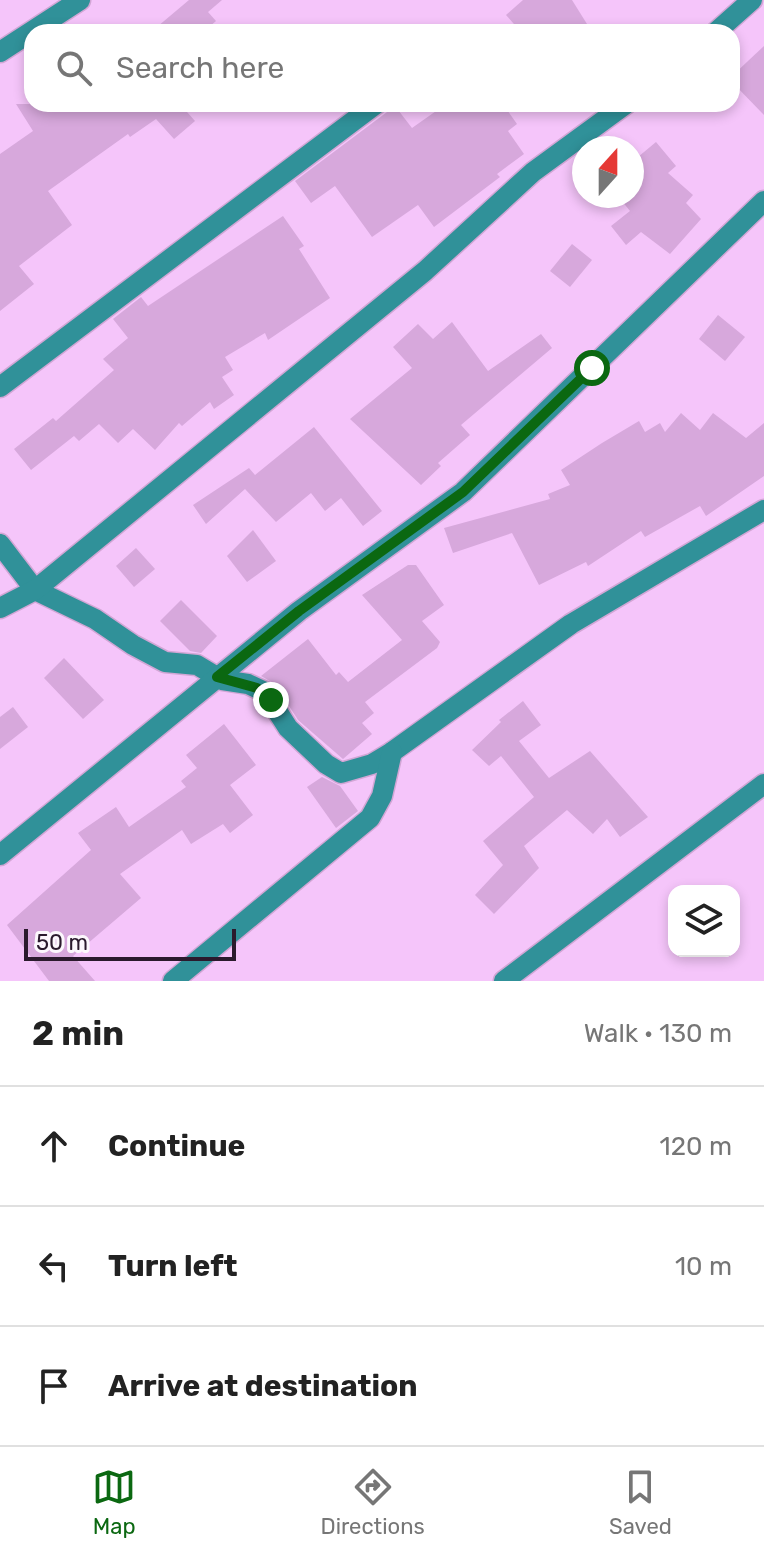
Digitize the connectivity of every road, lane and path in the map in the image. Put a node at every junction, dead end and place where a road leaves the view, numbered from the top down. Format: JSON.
{"nodes":[{"id":1,"x":80,"y":0,"type":"edge"},
{"id":2,"x":752,"y":0,"type":"edge"},
{"id":3,"x":43,"y":24,"type":"edge"},
{"id":4,"x":725,"y":24,"type":"edge"},
{"id":5,"x":24,"y":36,"type":"edge"},
{"id":6,"x":0,"y":52,"type":"edge"},
{"id":7,"x":365,"y":112,"type":"edge"},
{"id":8,"x":615,"y":112,"type":"edge"},
{"id":9,"x":764,"y":201,"type":"edge"},
{"id":10,"x":0,"y":387,"type":"edge"},
{"id":11,"x":764,"y":510,"type":"edge"},
{"id":12,"x":0,"y":544,"type":"edge"},
{"id":13,"x":35,"y":590,"type":"junction"},
{"id":14,"x":0,"y":608,"type":"edge"},
{"id":15,"x":217,"y":677,"type":"junction"},
{"id":16,"x":392,"y":752,"type":"junction"},
{"id":17,"x":764,"y":784,"type":"edge"},
{"id":18,"x":0,"y":855,"type":"edge"},
{"id":19,"x":173,"y":981,"type":"edge"},
{"id":20,"x":504,"y":981,"type":"edge"}],
"edges":[{"from":1,"to":3,"type":"street"},
{"from":2,"to":4,"type":"street"},
{"from":5,"to":6,"type":"street"},
{"from":7,"to":10,"type":"street"},
{"from":8,"to":13,"type":"street"},
{"from":9,"to":15,"type":"street"},
{"from":11,"to":16,"type":"street"},
{"from":12,"to":13,"type":"street"},
{"from":13,"to":14,"type":"street"},
{"from":13,"to":15,"type":"street"},
{"from":15,"to":16,"type":"street"},
{"from":15,"to":18,"type":"street"},
{"from":16,"to":19,"type":"street"},
{"from":17,"to":20,"type":"street"}]}
